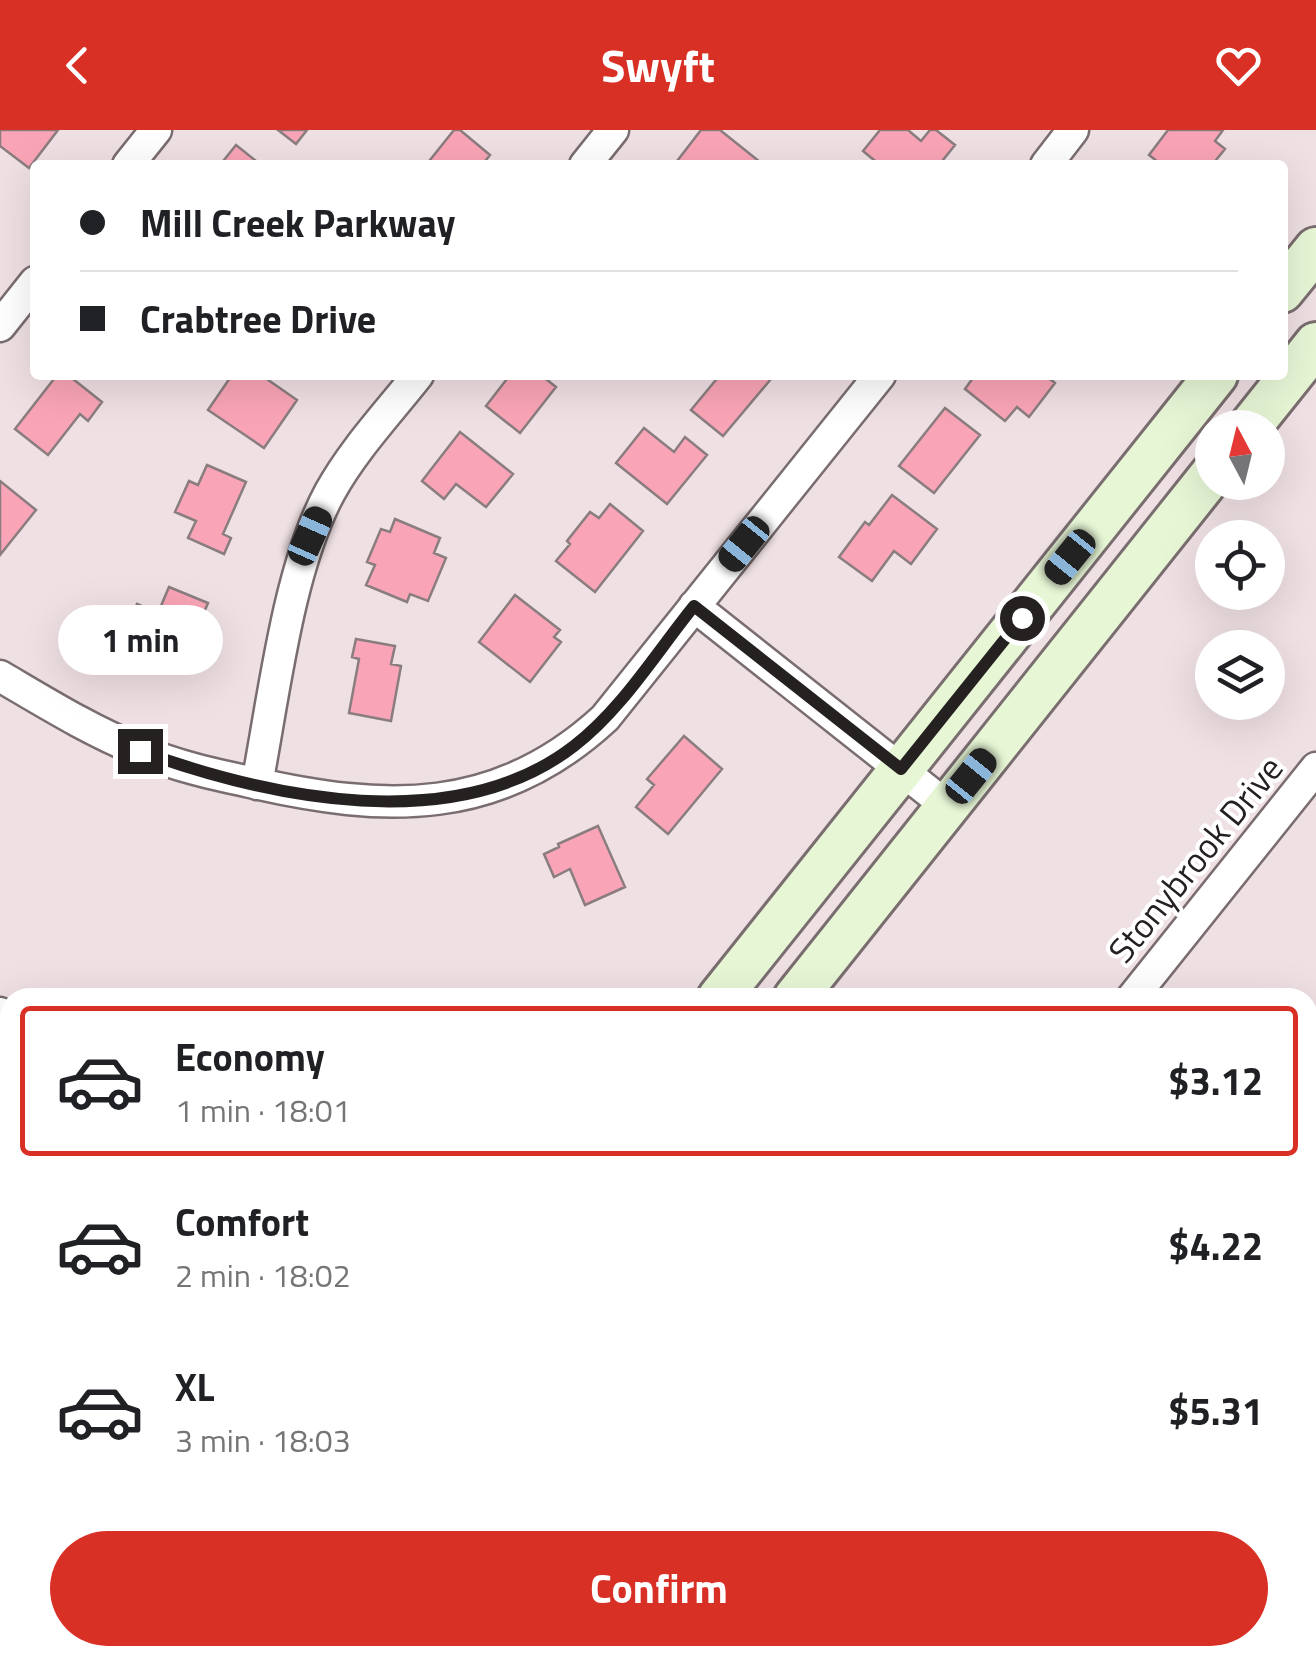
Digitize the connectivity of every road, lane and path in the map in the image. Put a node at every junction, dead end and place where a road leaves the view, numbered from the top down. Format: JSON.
{"nodes":[{"id":1,"x":156,"y":130,"type":"edge"},
{"id":2,"x":614,"y":130,"type":"edge"},
{"id":3,"x":1073,"y":130,"type":"edge"},
{"id":4,"x":132,"y":160,"type":"edge"},
{"id":5,"x":590,"y":160,"type":"edge"},
{"id":6,"x":1050,"y":160,"type":"edge"},
{"id":7,"x":1316,"y":249,"type":"edge"},
{"id":8,"x":1288,"y":284,"type":"edge"},
{"id":9,"x":30,"y":288,"type":"edge"},
{"id":10,"x":0,"y":326,"type":"edge"},
{"id":11,"x":1316,"y":344,"type":"edge"},
{"id":12,"x":414,"y":380,"type":"edge"},
{"id":13,"x":876,"y":380,"type":"edge"},
{"id":14,"x":1212,"y":380,"type":"edge"},
{"id":15,"x":1288,"y":380,"type":"edge"},
{"id":16,"x":1288,"y":380,"type":"edge"},
{"id":17,"x":1264,"y":410,"type":"edge"},
{"id":18,"x":1195,"y":495,"type":"edge"},
{"id":19,"x":694,"y":606,"type":"junction"},
{"id":20,"x":0,"y":676,"type":"edge"},
{"id":21,"x":1316,"y":768,"type":"edge"},
{"id":22,"x":901,"y":769,"type":"junction"},
{"id":23,"x":257,"y":784,"type":"junction"},
{"id":24,"x":946,"y":806,"type":"junction"},
{"id":25,"x":727,"y":988,"type":"edge"},
{"id":26,"x":802,"y":988,"type":"edge"},
{"id":27,"x":1140,"y":988,"type":"edge"}],
"edges":[{"from":1,"to":4,"type":"street"},
{"from":2,"to":5,"type":"street"},
{"from":3,"to":6,"type":"street"},
{"from":7,"to":8,"type":"main road"},
{"from":9,"to":10,"type":"street"},
{"from":11,"to":16,"type":"main road"},
{"from":12,"to":23,"type":"street"},
{"from":13,"to":19,"type":"street"},
{"from":14,"to":22,"type":"main road"},
{"from":15,"to":17,"type":"main road"},
{"from":18,"to":24,"type":"main road"},
{"from":19,"to":22,"type":"street"},
{"from":19,"to":23,"type":"street"},
{"from":20,"to":23,"type":"street"},
{"from":21,"to":27,"type":"street","name":"Stonybrook Drive"},
{"from":22,"to":24,"type":"street"},
{"from":22,"to":25,"type":"main road"},
{"from":24,"to":26,"type":"main road"}]}
